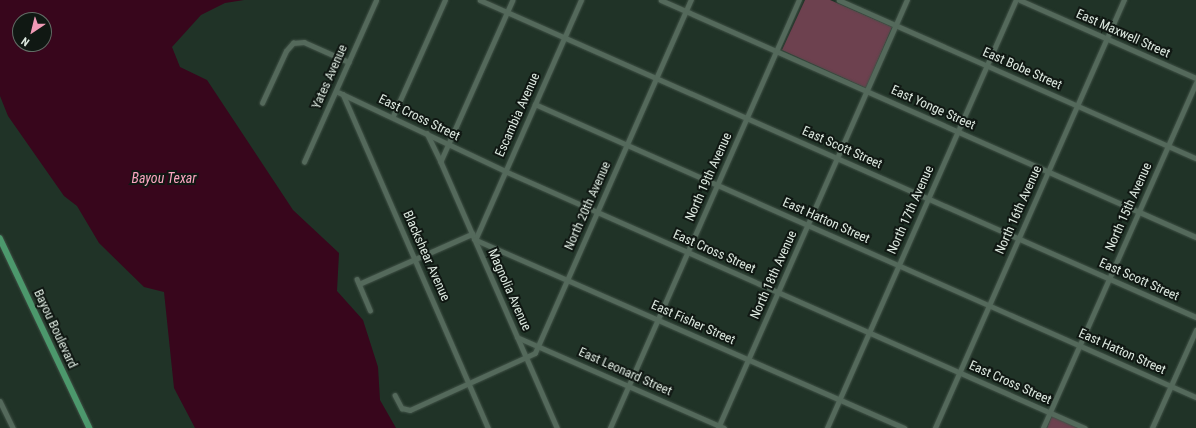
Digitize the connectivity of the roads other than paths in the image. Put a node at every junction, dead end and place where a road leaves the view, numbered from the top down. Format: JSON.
{"nodes":[{"id":1,"x":376,"y":0,"type":"edge"},
{"id":2,"x":445,"y":0,"type":"edge"},
{"id":3,"x":480,"y":0,"type":"edge"},
{"id":4,"x":513,"y":0,"type":"edge"},
{"id":5,"x":581,"y":0,"type":"edge"},
{"id":6,"x":661,"y":0,"type":"edge"},
{"id":7,"x":691,"y":0,"type":"edge"},
{"id":8,"x":799,"y":0,"type":"edge"},
{"id":9,"x":839,"y":0,"type":"edge"},
{"id":10,"x":907,"y":0,"type":"edge"},
{"id":11,"x":1016,"y":0,"type":"edge"},
{"id":12,"x":1020,"y":0,"type":"edge"},
{"id":13,"x":1124,"y":0,"type":"edge"},
{"id":14,"x":686,"y":11,"type":"junction"},
{"id":15,"x":508,"y":12,"type":"junction"},
{"id":16,"x":896,"y":25,"type":"junction"},
{"id":17,"x":564,"y":38,"type":"junction"},
{"id":18,"x":1107,"y":39,"type":"junction"},
{"id":19,"x":777,"y":51,"type":"junction"},
{"id":20,"x":349,"y":62,"type":"junction"},
{"id":21,"x":987,"y":66,"type":"junction"},
{"id":22,"x":656,"y":78,"type":"junction"},
{"id":23,"x":1196,"y":78,"type":"edge"},
{"id":24,"x":1196,"y":83,"type":"edge"},
{"id":25,"x":336,"y":91,"type":"junction"},
{"id":26,"x":867,"y":91,"type":"junction"},
{"id":27,"x":343,"y":94,"type":"junction"},
{"id":28,"x":262,"y":103,"type":"dead end"},
{"id":29,"x":535,"y":104,"type":"junction"},
{"id":30,"x":1077,"y":106,"type":"junction"},
{"id":31,"x":393,"y":116,"type":"junction"},
{"id":32,"x":747,"y":118,"type":"junction"},
{"id":33,"x":423,"y":130,"type":"junction"},
{"id":34,"x":958,"y":132,"type":"junction"},
{"id":35,"x":627,"y":144,"type":"junction"},
{"id":36,"x":449,"y":145,"type":"junction"},
{"id":37,"x":1168,"y":146,"type":"junction"},
{"id":38,"x":838,"y":158,"type":"junction"},
{"id":39,"x":1196,"y":158,"type":"edge"},
{"id":40,"x":304,"y":162,"type":"dead end"},
{"id":41,"x":441,"y":162,"type":"junction"},
{"id":42,"x":505,"y":172,"type":"junction"},
{"id":43,"x":1048,"y":172,"type":"junction"},
{"id":44,"x":718,"y":184,"type":"junction"},
{"id":45,"x":928,"y":198,"type":"junction"},
{"id":46,"x":597,"y":212,"type":"junction"},
{"id":47,"x":1139,"y":212,"type":"junction"},
{"id":48,"x":808,"y":225,"type":"junction"},
{"id":49,"x":474,"y":237,"type":"junction"},
{"id":50,"x":1196,"y":237,"type":"edge"},
{"id":51,"x":1019,"y":238,"type":"junction"},
{"id":52,"x":1,"y":241,"type":"edge"},
{"id":53,"x":688,"y":252,"type":"junction"},
{"id":54,"x":415,"y":260,"type":"junction"},
{"id":55,"x":899,"y":265,"type":"junction"},
{"id":56,"x":568,"y":279,"type":"junction"},
{"id":57,"x":1109,"y":279,"type":"junction"},
{"id":58,"x":778,"y":292,"type":"junction"},
{"id":59,"x":989,"y":305,"type":"junction"},
{"id":60,"x":370,"y":310,"type":"dead end"},
{"id":61,"x":1196,"y":317,"type":"edge"},
{"id":62,"x":658,"y":319,"type":"junction"},
{"id":63,"x":1196,"y":330,"type":"edge"},
{"id":64,"x":869,"y":332,"type":"junction"},
{"id":65,"x":517,"y":337,"type":"junction"},
{"id":66,"x":1080,"y":345,"type":"junction"},
{"id":67,"x":538,"y":346,"type":"junction"},
{"id":68,"x":527,"y":359,"type":"junction"},
{"id":69,"x":748,"y":360,"type":"junction"},
{"id":70,"x":959,"y":372,"type":"junction"},
{"id":71,"x":470,"y":385,"type":"junction"},
{"id":72,"x":629,"y":386,"type":"junction"},
{"id":73,"x":1171,"y":386,"type":"junction"},
{"id":74,"x":395,"y":395,"type":"dead end"},
{"id":75,"x":1196,"y":397,"type":"edge"},
{"id":76,"x":839,"y":399,"type":"junction"},
{"id":77,"x":0,"y":401,"type":"edge"},
{"id":78,"x":1050,"y":412,"type":"junction"},
{"id":79,"x":721,"y":427,"type":"edge"},
{"id":80,"x":13,"y":428,"type":"edge"},
{"id":81,"x":90,"y":428,"type":"edge"},
{"id":82,"x":488,"y":428,"type":"edge"},
{"id":83,"x":557,"y":428,"type":"edge"},
{"id":84,"x":610,"y":428,"type":"edge"},
{"id":85,"x":827,"y":428,"type":"edge"},
{"id":86,"x":904,"y":428,"type":"edge"},
{"id":87,"x":935,"y":428,"type":"edge"},
{"id":88,"x":1043,"y":428,"type":"edge"},
{"id":89,"x":1085,"y":428,"type":"edge"},
{"id":90,"x":1152,"y":428,"type":"edge"}],
"edges":[{"from":1,"to":20,"type":"street","name":"Yates Avenue"},
{"from":2,"to":31,"type":"street"},
{"from":3,"to":15,"type":"street","name":"East Scott Street"},
{"from":4,"to":15,"type":"street"},
{"from":5,"to":17,"type":"street","name":"Escambia Avenue"},
{"from":6,"to":14,"type":"street","name":"East Yonge Street"},
{"from":7,"to":14,"type":"street","name":"North 20th Avenue"},
{"from":8,"to":19,"type":"street","name":"North 19th Avenue"},
{"from":9,"to":16,"type":"street","name":"East Bobe Street"},
{"from":10,"to":16,"type":"street","name":"North 18th Avenue"},
{"from":11,"to":21,"type":"street","name":"North 17th Avenue"},
{"from":12,"to":18,"type":"street","name":"East Maxwell Street"},
{"from":13,"to":18,"type":"street","name":"North 16th Avenue"},
{"from":14,"to":19,"type":"street","name":"East Yonge Street"},
{"from":14,"to":22,"type":"street","name":"North 20th Avenue"},
{"from":15,"to":17,"type":"street","name":"East Scott Street"},
{"from":15,"to":36,"type":"street"},
{"from":16,"to":21,"type":"street","name":"East Bobe Street"},
{"from":16,"to":26,"type":"street","name":"North 18th Avenue"},
{"from":17,"to":22,"type":"street","name":"East Scott Street"},
{"from":17,"to":29,"type":"street","name":"Escambia Avenue"},
{"from":18,"to":23,"type":"street","name":"East Maxwell Street"},
{"from":18,"to":30,"type":"street","name":"North 16th Avenue"},
{"from":19,"to":26,"type":"street","name":"East Yonge Street"},
{"from":19,"to":32,"type":"street","name":"North 19th Avenue"},
{"from":20,"to":25,"type":"street","name":"Yates Avenue"},
{"from":20,"to":28,"type":"street"},
{"from":21,"to":30,"type":"street","name":"East Bobe Street"},
{"from":21,"to":34,"type":"street","name":"North 17th Avenue"},
{"from":22,"to":32,"type":"street","name":"East Scott Street"},
{"from":22,"to":35,"type":"street","name":"North 20th Avenue"},
{"from":24,"to":37,"type":"street","name":"North 15th Avenue"},
{"from":25,"to":27,"type":"street","name":"East Cross Street"},
{"from":25,"to":40,"type":"street","name":"Yates Avenue"},
{"from":26,"to":34,"type":"street","name":"East Yonge Street"},
{"from":26,"to":38,"type":"street","name":"North 18th Avenue"},
{"from":27,"to":31,"type":"street","name":"East Cross Street"},
{"from":27,"to":54,"type":"street","name":"Blackshear Avenue"},
{"from":29,"to":35,"type":"street","name":"East Hatton Street"},
{"from":29,"to":42,"type":"street","name":"Escambia Avenue"},
{"from":30,"to":37,"type":"street","name":"East Bobe Street"},
{"from":30,"to":43,"type":"street","name":"North 16th Avenue"},
{"from":31,"to":33,"type":"street","name":"East Cross Street"},
{"from":32,"to":38,"type":"street","name":"East Scott Street"},
{"from":32,"to":44,"type":"street","name":"North 19th Avenue"},
{"from":33,"to":36,"type":"street","name":"East Cross Street"},
{"from":33,"to":41,"type":"street","name":"Magnolia Avenue"},
{"from":34,"to":43,"type":"street","name":"East Yonge Street"},
{"from":34,"to":45,"type":"street","name":"North 17th Avenue"},
{"from":35,"to":44,"type":"street","name":"East Hatton Street"},
{"from":35,"to":46,"type":"street","name":"North 20th Avenue"},
{"from":36,"to":41,"type":"street"},
{"from":36,"to":42,"type":"street","name":"East Cross Street"},
{"from":37,"to":39,"type":"street","name":"East Bobe Street"},
{"from":37,"to":47,"type":"street","name":"North 15th Avenue"},
{"from":38,"to":45,"type":"street","name":"East Scott Street"},
{"from":38,"to":48,"type":"street","name":"North 18th Avenue"},
{"from":41,"to":49,"type":"street","name":"Magnolia Avenue"},
{"from":42,"to":46,"type":"street","name":"East Cross Street"},
{"from":42,"to":49,"type":"street","name":"Escambia Avenue"},
{"from":43,"to":47,"type":"street","name":"East Yonge Street"},
{"from":43,"to":51,"type":"street","name":"North 16th Avenue"},
{"from":44,"to":48,"type":"street","name":"East Hatton Street"},
{"from":44,"to":53,"type":"street","name":"North 19th Avenue"},
{"from":45,"to":51,"type":"street","name":"East Scott Street"},
{"from":45,"to":55,"type":"street","name":"North 17th Avenue"},
{"from":46,"to":53,"type":"street","name":"East Cross Street"},
{"from":46,"to":56,"type":"street","name":"North 20th Avenue"},
{"from":47,"to":50,"type":"street","name":"East Yonge Street"},
{"from":47,"to":57,"type":"street","name":"North 15th Avenue"},
{"from":48,"to":55,"type":"street","name":"East Hatton Street"},
{"from":48,"to":58,"type":"street","name":"North 18th Avenue"},
{"from":49,"to":54,"type":"street"},
{"from":49,"to":56,"type":"street","name":"East Fisher Street"},
{"from":49,"to":65,"type":"street","name":"Magnolia Avenue"},
{"from":51,"to":57,"type":"street","name":"East Scott Street"},
{"from":51,"to":59,"type":"street","name":"North 16th Avenue"},
{"from":52,"to":81,"type":"main road","name":"Bayou Boulevard"},
{"from":53,"to":58,"type":"street","name":"East Cross Street"},
{"from":53,"to":62,"type":"street","name":"North 19th Avenue"},
{"from":54,"to":60,"type":"street"},
{"from":54,"to":71,"type":"street","name":"Blackshear Avenue"},
{"from":55,"to":59,"type":"street","name":"East Hatton Street"},
{"from":55,"to":64,"type":"street","name":"North 17th Avenue"},
{"from":56,"to":62,"type":"street","name":"East Fisher Street"},
{"from":56,"to":67,"type":"street","name":"North 20th Avenue"},
{"from":57,"to":61,"type":"street","name":"East Scott Street"},
{"from":57,"to":66,"type":"street","name":"North 15th Avenue"},
{"from":58,"to":64,"type":"street","name":"East Cross Street"},
{"from":58,"to":69,"type":"street","name":"North 18th Avenue"},
{"from":59,"to":66,"type":"street","name":"East Hatton Street"},
{"from":59,"to":70,"type":"street","name":"North 16th Avenue"},
{"from":62,"to":69,"type":"street","name":"East Fisher Street"},
{"from":62,"to":72,"type":"street","name":"North 19th Avenue"},
{"from":63,"to":73,"type":"street"},
{"from":64,"to":70,"type":"street","name":"East Cross Street"},
{"from":64,"to":76,"type":"street","name":"North 17th Avenue"},
{"from":65,"to":67,"type":"street","name":"East Leonard Street"},
{"from":65,"to":68,"type":"street","name":"Magnolia Avenue"},
{"from":66,"to":73,"type":"street","name":"East Hatton Street"},
{"from":66,"to":78,"type":"street","name":"North 15th Avenue"},
{"from":67,"to":68,"type":"street","name":"North 20th Avenue"},
{"from":67,"to":72,"type":"street","name":"East Leonard Street"},
{"from":68,"to":71,"type":"street","name":"North 20th Avenue"},
{"from":68,"to":83,"type":"street","name":"Magnolia Avenue"},
{"from":69,"to":76,"type":"street","name":"East Fisher Street"},
{"from":69,"to":79,"type":"street","name":"North 18th Avenue"},
{"from":70,"to":78,"type":"street","name":"East Cross Street"},
{"from":70,"to":87,"type":"street","name":"North 16th Avenue"},
{"from":71,"to":74,"type":"street","name":"North 20th Avenue"},
{"from":71,"to":82,"type":"street","name":"Blackshear Avenue"},
{"from":72,"to":79,"type":"street","name":"East Leonard Street"},
{"from":72,"to":84,"type":"street","name":"North 19th Avenue"},
{"from":73,"to":75,"type":"street","name":"East Hatton Street"},
{"from":73,"to":90,"type":"street"},
{"from":76,"to":85,"type":"street","name":"North 17th Avenue"},
{"from":76,"to":86,"type":"street","name":"East Fisher Street"},
{"from":77,"to":80,"type":"street"},
{"from":78,"to":88,"type":"street","name":"North 15th Avenue"},
{"from":78,"to":89,"type":"street","name":"East Cross Street"}]}
